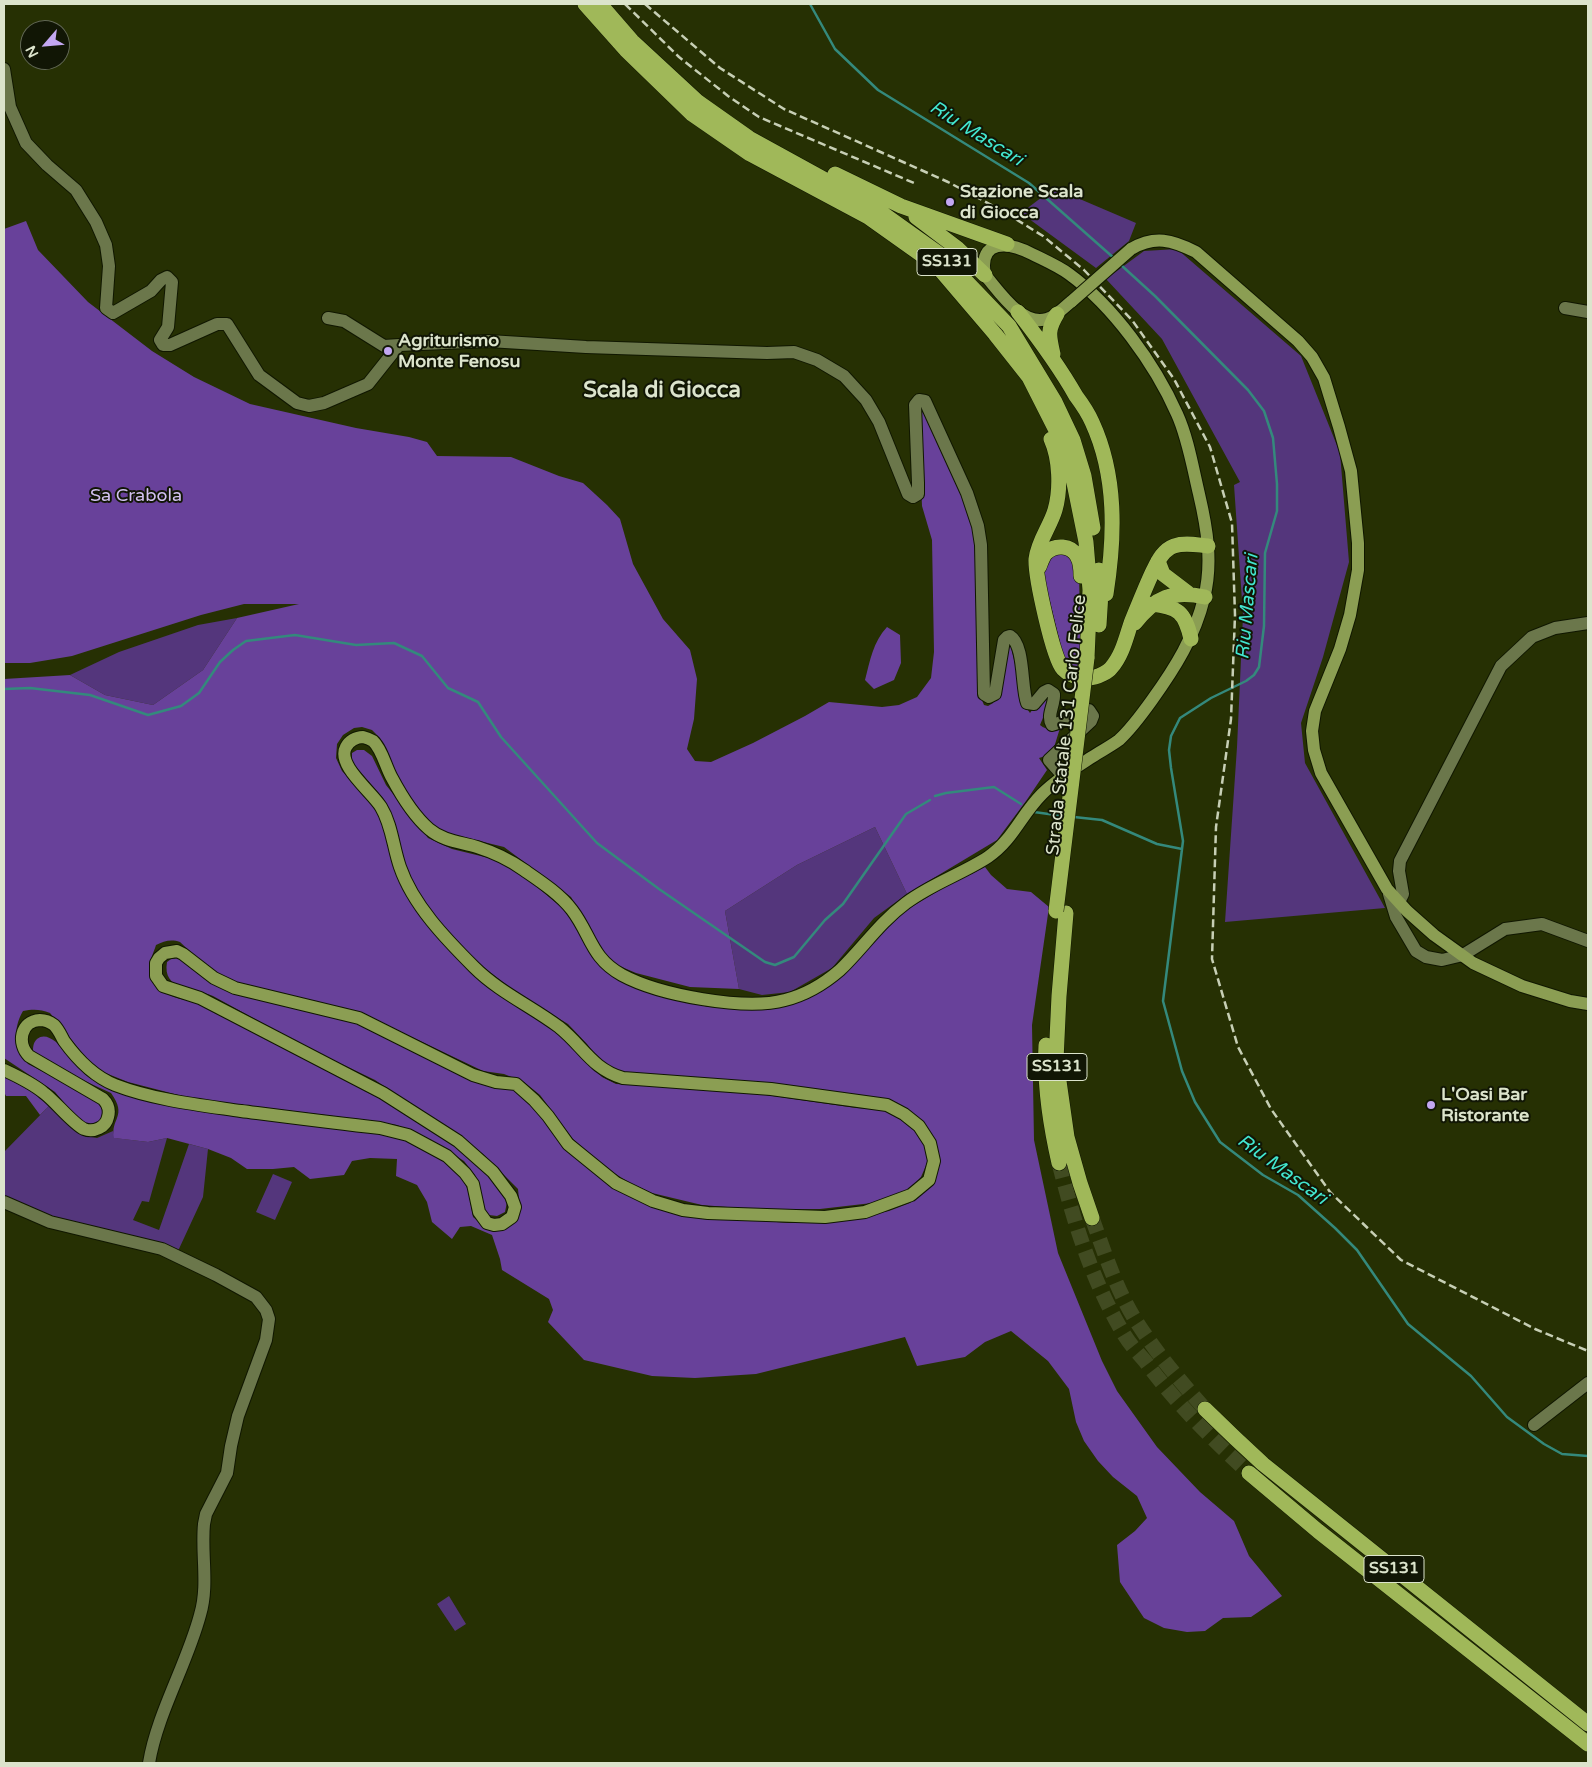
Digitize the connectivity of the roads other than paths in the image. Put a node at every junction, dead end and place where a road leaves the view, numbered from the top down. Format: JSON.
{"nodes":[{"id":1,"x":585,"y":4,"type":"edge"},
{"id":2,"x":600,"y":4,"type":"edge"},
{"id":3,"x":4,"y":69,"type":"edge"},
{"id":4,"x":787,"y":159,"type":"junction"},
{"id":5,"x":901,"y":206,"type":"junction"},
{"id":6,"x":1007,"y":244,"type":"junction"},
{"id":7,"x":985,"y":275,"type":"junction"},
{"id":8,"x":1565,"y":308,"type":"dead end"},
{"id":9,"x":1018,"y":312,"type":"junction"},
{"id":10,"x":1588,"y":312,"type":"edge"},
{"id":11,"x":1057,"y":314,"type":"junction"},
{"id":12,"x":328,"y":318,"type":"dead end"},
{"id":13,"x":399,"y":345,"type":"junction"},
{"id":14,"x":1059,"y":366,"type":"junction"},
{"id":15,"x":1029,"y":376,"type":"junction"},
{"id":16,"x":1208,"y":546,"type":"junction"},
{"id":17,"x":1158,"y":561,"type":"junction"},
{"id":18,"x":1037,"y":573,"type":"junction"},
{"id":19,"x":1188,"y":593,"type":"junction"},
{"id":20,"x":1205,"y":597,"type":"junction"},
{"id":21,"x":1152,"y":604,"type":"junction"},
{"id":22,"x":1588,"y":623,"type":"edge"},
{"id":23,"x":1128,"y":632,"type":"junction"},
{"id":24,"x":1191,"y":639,"type":"junction"},
{"id":25,"x":1092,"y":655,"type":"junction"},
{"id":26,"x":1063,"y":776,"type":"junction"},
{"id":27,"x":1387,"y":889,"type":"junction"},
{"id":28,"x":1398,"y":902,"type":"junction"},
{"id":29,"x":1061,"y":912,"type":"junction"},
{"id":30,"x":1588,"y":941,"type":"edge"},
{"id":31,"x":1463,"y":955,"type":"junction"},
{"id":32,"x":1588,"y":1004,"type":"edge"},
{"id":33,"x":4,"y":1070,"type":"edge"},
{"id":34,"x":1059,"y":1163,"type":"tunnel mouth"},
{"id":35,"x":4,"y":1202,"type":"edge"},
{"id":36,"x":1092,"y":1218,"type":"tunnel mouth"},
{"id":37,"x":1588,"y":1383,"type":"edge"},
{"id":38,"x":1205,"y":1409,"type":"tunnel mouth"},
{"id":39,"x":1534,"y":1425,"type":"dead end"},
{"id":40,"x":1249,"y":1474,"type":"tunnel mouth"},
{"id":41,"x":1588,"y":1724,"type":"edge"},
{"id":42,"x":1588,"y":1744,"type":"edge"},
{"id":43,"x":149,"y":1763,"type":"edge"}],
"edges":[{"from":1,"to":15,"type":"highway","name":"Strada Statale 131 Carlo Felice","number":"SS131"},
{"from":2,"to":4,"type":"highway","name":"Strada Statale 131 Carlo Felice","number":"SS131"},
{"from":3,"to":13,"type":"street"},
{"from":4,"to":5,"type":"highway"},
{"from":4,"to":25,"type":"highway","name":"Strada Statale 131 Carlo Felice","number":"SS131"},
{"from":5,"to":6,"type":"highway"},
{"from":5,"to":7,"type":"highway"},
{"from":6,"to":7,"type":"main road"},
{"from":6,"to":16,"type":"main road"},
{"from":7,"to":9,"type":"main road"},
{"from":8,"to":10,"type":"street"},
{"from":9,"to":11,"type":"main road"},
{"from":9,"to":14,"type":"highway"},
{"from":11,"to":14,"type":"highway"},
{"from":11,"to":27,"type":"main road","bridge":true},
{"from":12,"to":13,"type":"street"},
{"from":13,"to":26,"type":"street"},
{"from":14,"to":25,"type":"highway"},
{"from":15,"to":18,"type":"highway"},
{"from":15,"to":25,"type":"highway","name":"Strada Statale 131 Carlo Felice","number":"SS131"},
{"from":16,"to":17,"type":"highway"},
{"from":16,"to":20,"type":"main road"},
{"from":17,"to":19,"type":"highway"},
{"from":17,"to":23,"type":"highway"},
{"from":18,"to":23,"type":"highway"},
{"from":18,"to":25,"type":"highway"},
{"from":19,"to":20,"type":"highway"},
{"from":19,"to":21,"type":"highway"},
{"from":20,"to":24,"type":"main road"},
{"from":21,"to":23,"type":"highway"},
{"from":21,"to":24,"type":"highway"},
{"from":22,"to":28,"type":"street"},
{"from":24,"to":26,"type":"main road"},
{"from":25,"to":29,"type":"highway","name":"Strada Statale 131 Carlo Felice","number":"SS131"},
{"from":26,"to":33,"type":"main road"},
{"from":27,"to":28,"type":"main road"},
{"from":27,"to":31,"type":"street"},
{"from":28,"to":31,"type":"main road"},
{"from":29,"to":34,"type":"highway","name":"Strada Statale 131 Carlo Felice","number":"SS131"},
{"from":29,"to":36,"type":"highway","name":"Strada Statale 131 Carlo Felice","number":"SS131"},
{"from":30,"to":31,"type":"street"},
{"from":31,"to":32,"type":"main road"},
{"from":35,"to":43,"type":"street"},
{"from":37,"to":39,"type":"street"},
{"from":38,"to":41,"type":"highway","number":"SS131"},
{"from":40,"to":42,"type":"highway","number":"SS131"}]}
